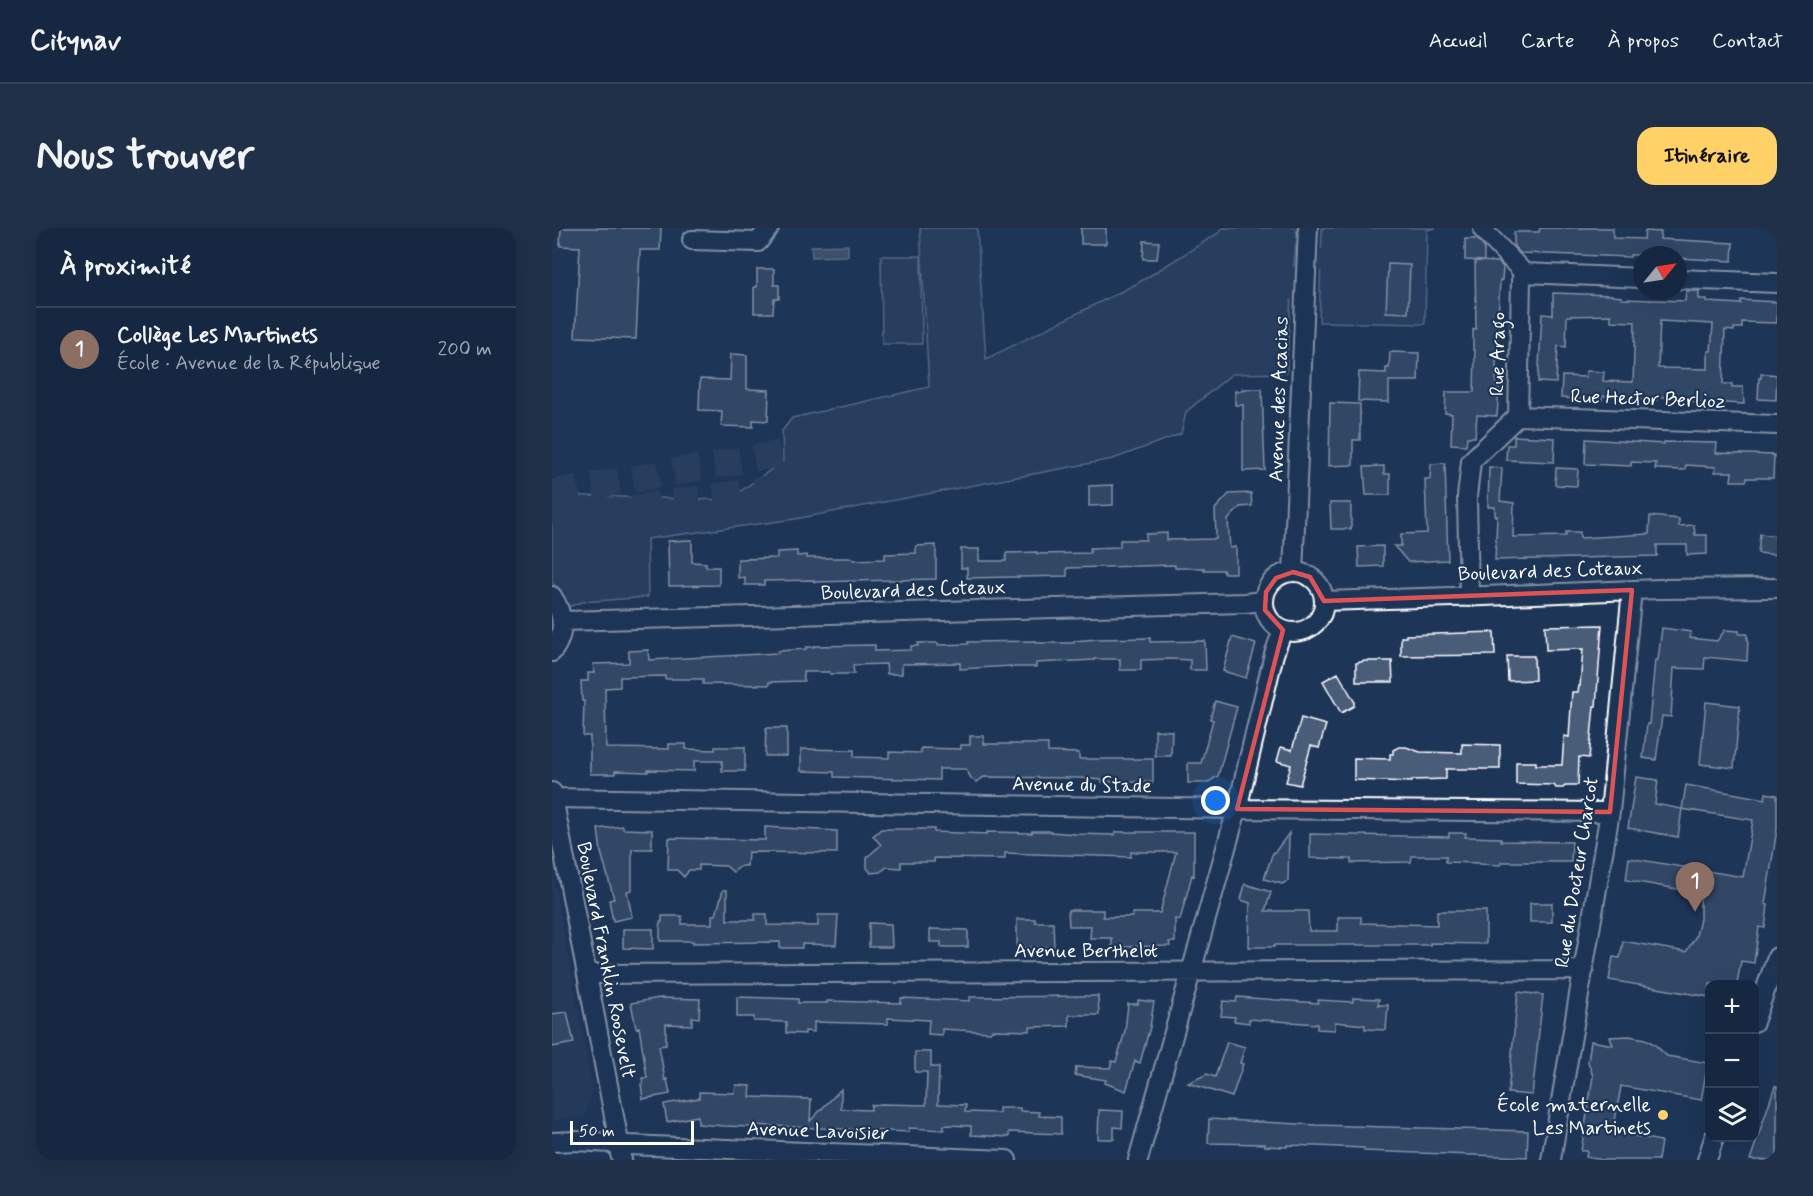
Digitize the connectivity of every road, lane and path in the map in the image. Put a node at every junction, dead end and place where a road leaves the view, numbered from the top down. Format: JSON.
{"nodes":[{"id":1,"x":769,"y":228,"type":"edge"},
{"id":2,"x":1308,"y":228,"type":"edge"},
{"id":3,"x":1483,"y":230,"type":"dead end"},
{"id":4,"x":692,"y":240,"type":"dead end"},
{"id":5,"x":1524,"y":273,"type":"junction"},
{"id":6,"x":1633,"y":278,"type":"edge"},
{"id":7,"x":1687,"y":279,"type":"edge"},
{"id":8,"x":1777,"y":283,"type":"edge"},
{"id":9,"x":1518,"y":416,"type":"junction"},
{"id":10,"x":1777,"y":425,"type":"edge"},
{"id":11,"x":1293,"y":572,"type":"junction"},
{"id":12,"x":1777,"y":588,"type":"edge"},
{"id":13,"x":1632,"y":590,"type":"junction"},
{"id":14,"x":552,"y":596,"type":"edge"},
{"id":15,"x":1469,"y":597,"type":"junction"},
{"id":16,"x":1264,"y":601,"type":"junction"},
{"id":17,"x":1324,"y":601,"type":"junction"},
{"id":18,"x":562,"y":621,"type":"junction"},
{"id":19,"x":1283,"y":630,"type":"junction"},
{"id":20,"x":552,"y":652,"type":"edge"},
{"id":21,"x":553,"y":795,"type":"edge"},
{"id":22,"x":1237,"y":809,"type":"junction"},
{"id":23,"x":1610,"y":812,"type":"junction"},
{"id":24,"x":1777,"y":957,"type":"edge"},
{"id":25,"x":1584,"y":970,"type":"junction"},
{"id":26,"x":1191,"y":972,"type":"junction"},
{"id":27,"x":588,"y":974,"type":"junction"},
{"id":28,"x":1759,"y":1010,"type":"edge"},
{"id":29,"x":552,"y":1142,"type":"edge"},
{"id":30,"x":1712,"y":1142,"type":"edge"},
{"id":31,"x":620,"y":1148,"type":"edge"},
{"id":32,"x":1006,"y":1160,"type":"edge"},
{"id":33,"x":1137,"y":1160,"type":"edge"},
{"id":34,"x":1551,"y":1160,"type":"edge"},
{"id":35,"x":1707,"y":1160,"type":"edge"}],
"edges":[{"from":1,"to":4,"type":"street"},
{"from":2,"to":11,"type":"street","name":"Avenue des Acacias"},
{"from":3,"to":5,"type":"street"},
{"from":5,"to":6,"type":"street"},
{"from":5,"to":9,"type":"street","name":"Rue Arago"},
{"from":7,"to":8,"type":"street"},
{"from":9,"to":10,"type":"street","name":"Rue Hector Berlioz"},
{"from":9,"to":15,"type":"street","name":"Rue Arago"},
{"from":11,"to":16,"type":"street"},
{"from":11,"to":17,"type":"street"},
{"from":12,"to":13,"type":"street","name":"Boulevard des Coteaux"},
{"from":13,"to":15,"type":"street","name":"Boulevard des Coteaux"},
{"from":13,"to":23,"type":"street","name":"Rue du Docteur Charcot"},
{"from":14,"to":18,"type":"street"},
{"from":15,"to":17,"type":"street","name":"Boulevard des Coteaux"},
{"from":16,"to":18,"type":"street","name":"Boulevard des Coteaux"},
{"from":16,"to":19,"type":"street"},
{"from":17,"to":19,"type":"street"},
{"from":18,"to":20,"type":"street"},
{"from":19,"to":22,"type":"street"},
{"from":21,"to":22,"type":"street","name":"Avenue du Stade"},
{"from":21,"to":27,"type":"street","name":"Boulevard Franklin Roosevelt"},
{"from":22,"to":23,"type":"street","name":"Avenue du Stade"},
{"from":22,"to":26,"type":"street"},
{"from":23,"to":25,"type":"street","name":"Rue du Docteur Charcot"},
{"from":24,"to":28,"type":"street"},
{"from":25,"to":26,"type":"street","name":"Avenue Berthelot"},
{"from":25,"to":34,"type":"street","name":"Rue du Docteur Charcot"},
{"from":26,"to":27,"type":"street","name":"Avenue Berthelot"},
{"from":26,"to":33,"type":"street"},
{"from":27,"to":31,"type":"street","name":"Boulevard Franklin Roosevelt"},
{"from":29,"to":31,"type":"street","name":"Avenue Lavoisier"},
{"from":30,"to":35,"type":"street"},
{"from":31,"to":32,"type":"street","name":"Avenue Lavoisier"}]}
